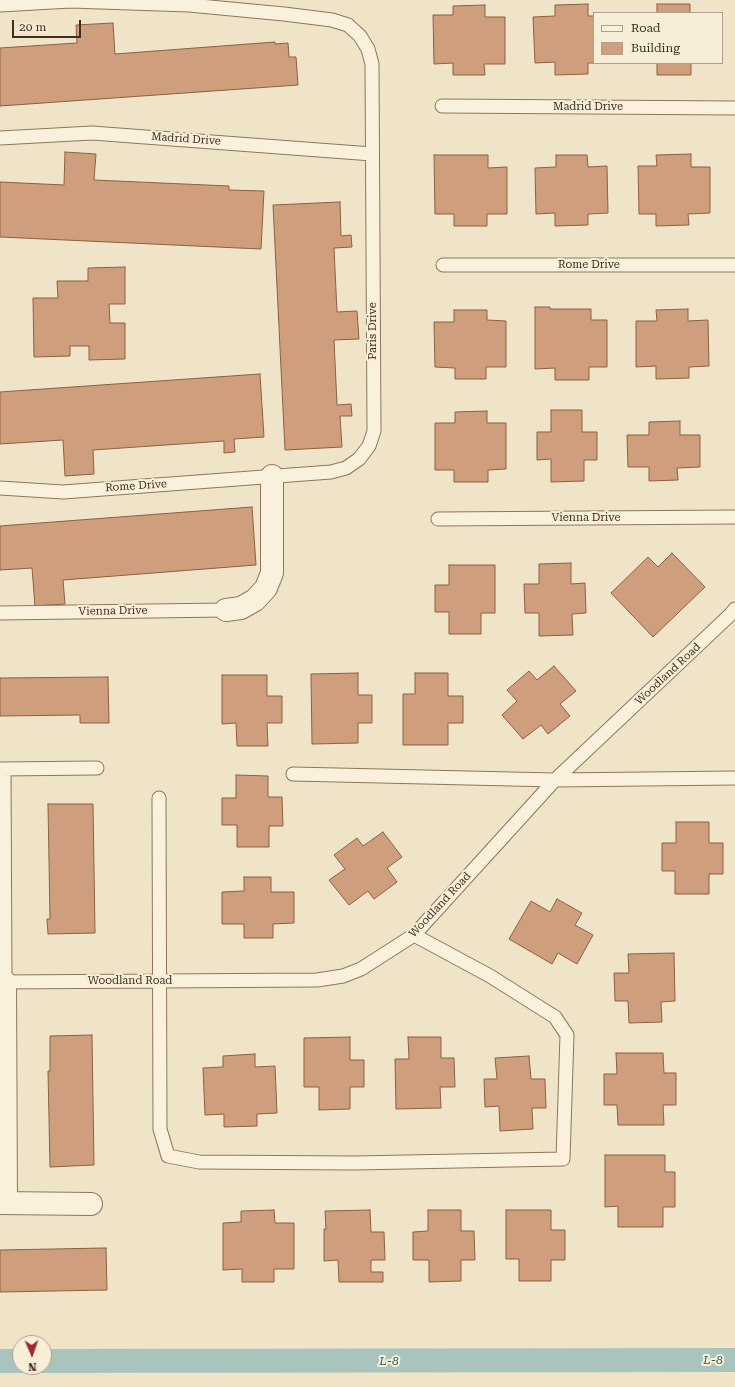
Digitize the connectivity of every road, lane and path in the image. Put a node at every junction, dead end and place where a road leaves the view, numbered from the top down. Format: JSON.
{"nodes":[{"id":1,"x":71,"y":0,"type":"edge"},
{"id":2,"x":114,"y":1,"type":"edge"},
{"id":3,"x":0,"y":5,"type":"edge"},
{"id":4,"x":442,"y":106,"type":"dead end"},
{"id":5,"x":735,"y":108,"type":"edge"},
{"id":6,"x":0,"y":138,"type":"edge"},
{"id":7,"x":372,"y":154,"type":"junction"},
{"id":8,"x":443,"y":265,"type":"dead end"},
{"id":9,"x":735,"y":266,"type":"edge"},
{"id":10,"x":272,"y":476,"type":"junction"},
{"id":11,"x":0,"y":488,"type":"edge"},
{"id":12,"x":735,"y":517,"type":"edge"},
{"id":13,"x":438,"y":519,"type":"dead end"},
{"id":14,"x":735,"y":609,"type":"edge"},
{"id":15,"x":226,"y":610,"type":"joint"},
{"id":16,"x":0,"y":613,"type":"edge"},
{"id":17,"x":97,"y":768,"type":"dead end"},
{"id":18,"x":2,"y":769,"type":"edge"},
{"id":19,"x":293,"y":774,"type":"dead end"},
{"id":20,"x":735,"y":778,"type":"edge"},
{"id":21,"x":555,"y":780,"type":"junction"},
{"id":22,"x":159,"y":798,"type":"dead end"},
{"id":23,"x":414,"y":935,"type":"junction"},
{"id":24,"x":159,"y":981,"type":"junction"},
{"id":25,"x":2,"y":982,"type":"edge"},
{"id":26,"x":3,"y":1203,"type":"edge"},
{"id":27,"x":91,"y":1204,"type":"dead end"}],
"edges":[{"from":1,"to":2,"type":"lane","name":"Paris Drive"},
{"from":1,"to":3,"type":"lane","name":"Paris Drive"},
{"from":2,"to":7,"type":"lane","name":"Paris Drive"},
{"from":4,"to":5,"type":"lane","name":"Madrid Drive"},
{"from":6,"to":7,"type":"lane","name":"Madrid Drive"},
{"from":7,"to":10,"type":"lane","name":"Paris Drive"},
{"from":8,"to":9,"type":"lane","name":"Rome Drive"},
{"from":10,"to":11,"type":"lane","name":"Rome Drive"},
{"from":10,"to":15,"type":"street"},
{"from":12,"to":13,"type":"lane","name":"Vienna Drive"},
{"from":14,"to":21,"type":"lane","name":"Woodland Road"},
{"from":15,"to":16,"type":"lane","name":"Vienna Drive"},
{"from":17,"to":18,"type":"lane"},
{"from":18,"to":25,"type":"lane"},
{"from":19,"to":21,"type":"lane"},
{"from":20,"to":21,"type":"lane"},
{"from":21,"to":23,"type":"lane","name":"Woodland Road"},
{"from":22,"to":24,"type":"lane"},
{"from":23,"to":24,"type":"lane","name":"Woodland Road"},
{"from":23,"to":24,"type":"lane"},
{"from":24,"to":25,"type":"lane","name":"Woodland Road"},
{"from":25,"to":26,"type":"street"},
{"from":26,"to":27,"type":"street"}]}
